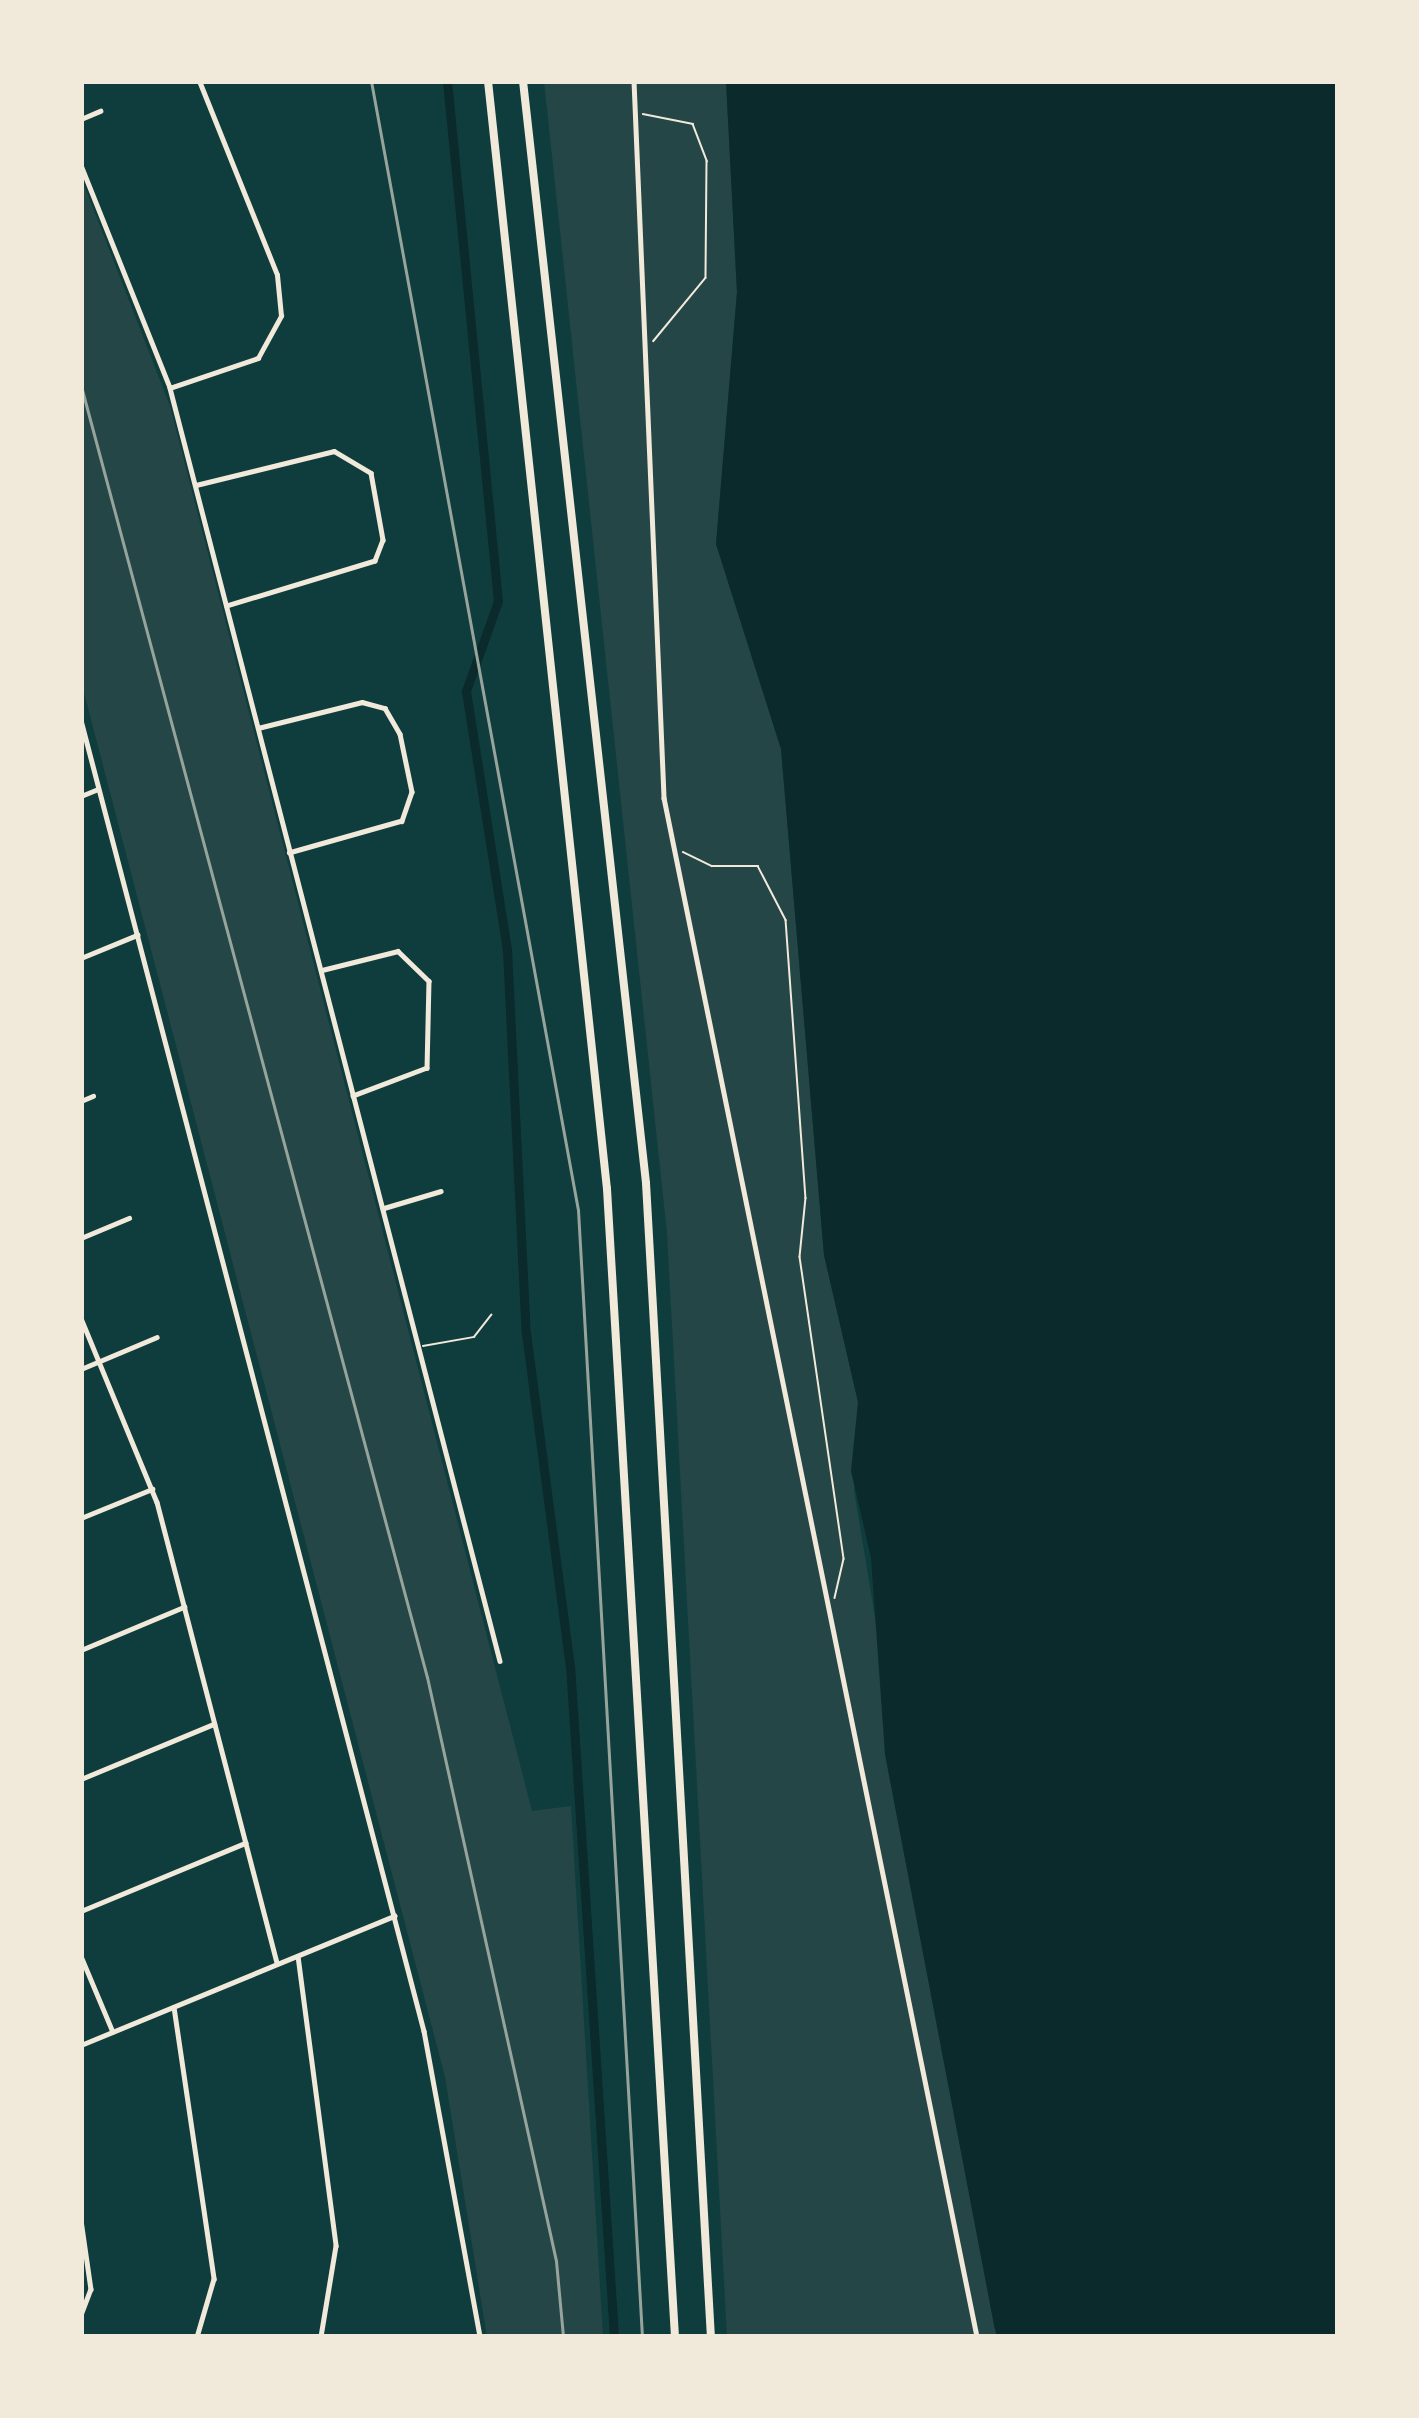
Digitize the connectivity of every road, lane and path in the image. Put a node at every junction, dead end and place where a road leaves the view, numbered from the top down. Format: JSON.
{"nodes":[{"id":1,"x":199,"y":81,"type":"edge"},
{"id":2,"x":488,"y":81,"type":"edge"},
{"id":3,"x":523,"y":81,"type":"edge"},
{"id":4,"x":634,"y":81,"type":"edge"},
{"id":5,"x":100,"y":112,"type":"dead end"},
{"id":6,"x":635,"y":114,"type":"junction"},
{"id":7,"x":81,"y":119,"type":"edge"},
{"id":8,"x":81,"y":165,"type":"edge"},
{"id":9,"x":642,"y":359,"type":"junction"},
{"id":10,"x":170,"y":388,"type":"junction"},
{"id":11,"x":196,"y":485,"type":"junction"},
{"id":12,"x":227,"y":606,"type":"junction"},
{"id":13,"x":81,"y":720,"type":"edge"},
{"id":14,"x":258,"y":728,"type":"junction"},
{"id":15,"x":100,"y":788,"type":"junction"},
{"id":16,"x":81,"y":796,"type":"edge"},
{"id":17,"x":673,"y":846,"type":"junction"},
{"id":18,"x":289,"y":853,"type":"junction"},
{"id":19,"x":137,"y":935,"type":"junction"},
{"id":20,"x":81,"y":958,"type":"edge"},
{"id":21,"x":320,"y":971,"type":"junction"},
{"id":22,"x":93,"y":1096,"type":"dead end"},
{"id":23,"x":353,"y":1096,"type":"junction"},
{"id":24,"x":81,"y":1101,"type":"edge"},
{"id":25,"x":441,"y":1191,"type":"dead end"},
{"id":26,"x":384,"y":1208,"type":"junction"},
{"id":27,"x":129,"y":1218,"type":"dead end"},
{"id":28,"x":81,"y":1238,"type":"edge"},
{"id":29,"x":491,"y":1315,"type":"dead end"},
{"id":30,"x":81,"y":1318,"type":"edge"},
{"id":31,"x":158,"y":1337,"type":"dead end"},
{"id":32,"x":419,"y":1347,"type":"junction"},
{"id":33,"x":99,"y":1362,"type":"junction"},
{"id":34,"x":81,"y":1370,"type":"edge"},
{"id":35,"x":152,"y":1489,"type":"junction"},
{"id":36,"x":81,"y":1519,"type":"edge"},
{"id":37,"x":184,"y":1606,"type":"junction"},
{"id":38,"x":829,"y":1606,"type":"junction"},
{"id":39,"x":81,"y":1650,"type":"edge"},
{"id":40,"x":500,"y":1660,"type":"dead end"},
{"id":41,"x":214,"y":1724,"type":"junction"},
{"id":42,"x":81,"y":1779,"type":"edge"},
{"id":43,"x":245,"y":1843,"type":"junction"},
{"id":44,"x":81,"y":1911,"type":"edge"},
{"id":45,"x":394,"y":1916,"type":"junction"},
{"id":46,"x":298,"y":1955,"type":"junction"},
{"id":47,"x":81,"y":1956,"type":"edge"},
{"id":48,"x":277,"y":1964,"type":"junction"},
{"id":49,"x":174,"y":2007,"type":"junction"},
{"id":50,"x":113,"y":2032,"type":"junction"},
{"id":51,"x":81,"y":2045,"type":"edge"},
{"id":52,"x":81,"y":2220,"type":"edge"},
{"id":53,"x":81,"y":2315,"type":"edge"},
{"id":54,"x":196,"y":2337,"type":"edge"},
{"id":55,"x":321,"y":2337,"type":"edge"},
{"id":56,"x":480,"y":2337,"type":"edge"},
{"id":57,"x":675,"y":2337,"type":"edge"},
{"id":58,"x":713,"y":2337,"type":"edge"},
{"id":59,"x":977,"y":2337,"type":"edge"}],
"edges":[{"from":1,"to":10,"type":"street"},
{"from":2,"to":57,"type":"highway"},
{"from":3,"to":58,"type":"highway"},
{"from":4,"to":6,"type":"street"},
{"from":5,"to":7,"type":"street"},
{"from":6,"to":9,"type":"street"},
{"from":6,"to":9,"type":"path"},
{"from":8,"to":10,"type":"street"},
{"from":9,"to":17,"type":"street"},
{"from":10,"to":11,"type":"street"},
{"from":11,"to":12,"type":"street"},
{"from":11,"to":12,"type":"street"},
{"from":12,"to":14,"type":"street"},
{"from":13,"to":15,"type":"street"},
{"from":14,"to":18,"type":"street"},
{"from":14,"to":18,"type":"street"},
{"from":15,"to":16,"type":"street"},
{"from":15,"to":19,"type":"street"},
{"from":17,"to":38,"type":"street"},
{"from":17,"to":38,"type":"path"},
{"from":18,"to":21,"type":"street"},
{"from":19,"to":20,"type":"street"},
{"from":19,"to":45,"type":"street"},
{"from":21,"to":23,"type":"street"},
{"from":21,"to":23,"type":"street"},
{"from":22,"to":24,"type":"street"},
{"from":23,"to":26,"type":"street"},
{"from":25,"to":26,"type":"street"},
{"from":26,"to":32,"type":"street"},
{"from":27,"to":28,"type":"street"},
{"from":29,"to":32,"type":"lane"},
{"from":30,"to":33,"type":"street"},
{"from":31,"to":33,"type":"street"},
{"from":32,"to":40,"type":"street"},
{"from":33,"to":34,"type":"street"},
{"from":33,"to":35,"type":"street"},
{"from":35,"to":36,"type":"street"},
{"from":35,"to":37,"type":"street"},
{"from":37,"to":39,"type":"street"},
{"from":37,"to":41,"type":"street"},
{"from":38,"to":59,"type":"street"},
{"from":41,"to":42,"type":"street"},
{"from":41,"to":43,"type":"street"},
{"from":43,"to":44,"type":"street"},
{"from":43,"to":48,"type":"street"},
{"from":45,"to":46,"type":"street"},
{"from":45,"to":56,"type":"street"},
{"from":46,"to":48,"type":"street"},
{"from":46,"to":55,"type":"street"},
{"from":47,"to":50,"type":"street"},
{"from":48,"to":49,"type":"street"},
{"from":49,"to":50,"type":"street"},
{"from":49,"to":54,"type":"street"},
{"from":50,"to":51,"type":"street"},
{"from":52,"to":53,"type":"street"}]}
